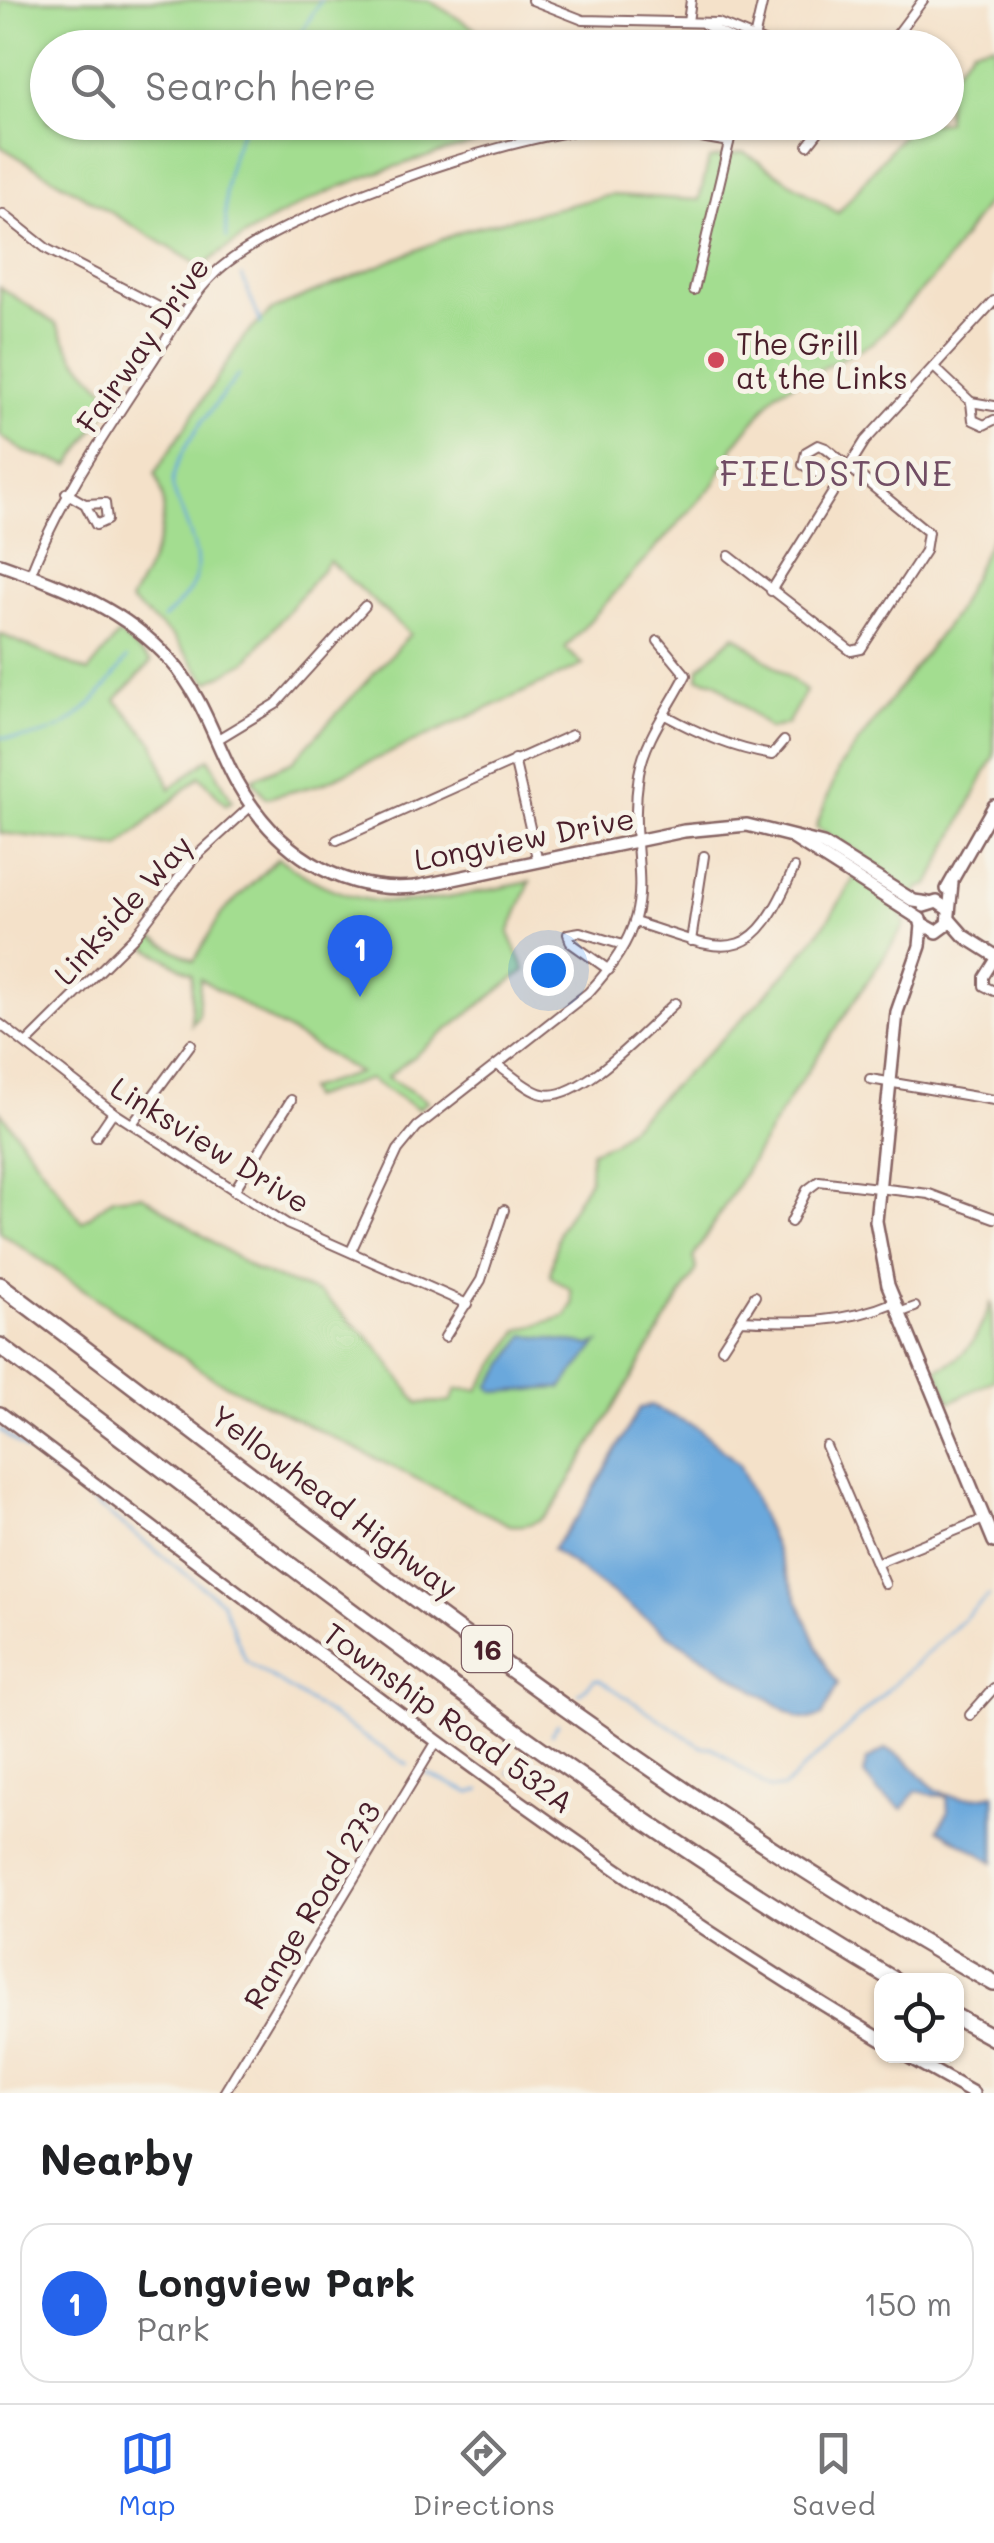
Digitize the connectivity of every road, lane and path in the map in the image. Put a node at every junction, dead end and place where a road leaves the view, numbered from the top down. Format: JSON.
{"nodes":[{"id":1,"x":532,"y":0,"type":"edge"},
{"id":2,"x":691,"y":0,"type":"edge"},
{"id":3,"x":763,"y":0,"type":"edge"},
{"id":4,"x":923,"y":0,"type":"edge"},
{"id":5,"x":688,"y":22,"type":"junction"},
{"id":6,"x":704,"y":25,"type":"junction"},
{"id":7,"x":714,"y":30,"type":"edge"},
{"id":8,"x":738,"y":30,"type":"edge"},
{"id":9,"x":756,"y":30,"type":"edge"},
{"id":10,"x":900,"y":30,"type":"edge"},
{"id":11,"x":544,"y":140,"type":"edge"},
{"id":12,"x":715,"y":140,"type":"edge"},
{"id":13,"x":812,"y":140,"type":"edge"},
{"id":14,"x":729,"y":142,"type":"joint"},
{"id":15,"x":808,"y":145,"type":"dead end"},
{"id":16,"x":4,"y":214,"type":"dead end"},
{"id":17,"x":694,"y":290,"type":"dead end"},
{"id":18,"x":994,"y":301,"type":"edge"},
{"id":19,"x":176,"y":316,"type":"junction"},
{"id":20,"x":935,"y":368,"type":"junction"},
{"id":21,"x":970,"y":402,"type":"junction"},
{"id":22,"x":994,"y":406,"type":"edge"},
{"id":23,"x":994,"y":420,"type":"edge"},
{"id":24,"x":846,"y":467,"type":"junction"},
{"id":25,"x":836,"y":484,"type":"junction"},
{"id":26,"x":66,"y":493,"type":"junction"},
{"id":27,"x":85,"y":504,"type":"dead end"},
{"id":28,"x":729,"y":556,"type":"dead end"},
{"id":29,"x":0,"y":564,"type":"edge"},
{"id":30,"x":30,"y":575,"type":"junction"},
{"id":31,"x":770,"y":590,"type":"junction"},
{"id":32,"x":365,"y":606,"type":"dead end"},
{"id":33,"x":658,"y":641,"type":"dead end"},
{"id":34,"x":665,"y":714,"type":"junction"},
{"id":35,"x":572,"y":735,"type":"dead end"},
{"id":36,"x":218,"y":739,"type":"junction"},
{"id":37,"x":784,"y":741,"type":"dead end"},
{"id":38,"x":514,"y":759,"type":"junction"},
{"id":39,"x":252,"y":806,"type":"junction"},
{"id":40,"x":994,"y":806,"type":"edge"},
{"id":41,"x":780,"y":830,"type":"junction"},
{"id":42,"x":338,"y":840,"type":"dead end"},
{"id":43,"x":640,"y":840,"type":"junction"},
{"id":44,"x":704,"y":856,"type":"dead end"},
{"id":45,"x":538,"y":864,"type":"junction"},
{"id":46,"x":794,"y":868,"type":"dead end"},
{"id":47,"x":952,"y":884,"type":"junction"},
{"id":48,"x":930,"y":903,"type":"junction"},
{"id":49,"x":949,"y":915,"type":"junction"},
{"id":50,"x":634,"y":922,"type":"junction"},
{"id":51,"x":921,"y":922,"type":"junction"},
{"id":52,"x":939,"y":932,"type":"junction"},
{"id":53,"x":964,"y":936,"type":"junction"},
{"id":54,"x":692,"y":941,"type":"junction"},
{"id":55,"x":623,"y":946,"type":"junction"},
{"id":56,"x":920,"y":946,"type":"junction"},
{"id":57,"x":994,"y":958,"type":"edge"},
{"id":58,"x":609,"y":970,"type":"junction"},
{"id":59,"x":994,"y":991,"type":"edge"},
{"id":60,"x":674,"y":1003,"type":"dead end"},
{"id":61,"x":0,"y":1024,"type":"edge"},
{"id":62,"x":27,"y":1043,"type":"junction"},
{"id":63,"x":190,"y":1044,"type":"dead end"},
{"id":64,"x":497,"y":1065,"type":"junction"},
{"id":65,"x":870,"y":1079,"type":"dead end"},
{"id":66,"x":889,"y":1081,"type":"junction"},
{"id":67,"x":291,"y":1100,"type":"dead end"},
{"id":68,"x":994,"y":1100,"type":"edge"},
{"id":69,"x":113,"y":1112,"type":"junction"},
{"id":70,"x":132,"y":1124,"type":"junction"},
{"id":71,"x":96,"y":1137,"type":"dead end"},
{"id":72,"x":876,"y":1188,"type":"junction"},
{"id":73,"x":234,"y":1191,"type":"junction"},
{"id":74,"x":504,"y":1210,"type":"dead end"},
{"id":75,"x":994,"y":1218,"type":"edge"},
{"id":76,"x":791,"y":1222,"type":"dead end"},
{"id":77,"x":352,"y":1249,"type":"junction"},
{"id":78,"x":0,"y":1285,"type":"edge"},
{"id":79,"x":755,"y":1296,"type":"dead end"},
{"id":80,"x":467,"y":1304,"type":"junction"},
{"id":81,"x":915,"y":1307,"type":"dead end"},
{"id":82,"x":897,"y":1308,"type":"junction"},
{"id":83,"x":740,"y":1320,"type":"junction"},
{"id":84,"x":446,"y":1336,"type":"dead end"},
{"id":85,"x":0,"y":1346,"type":"edge"},
{"id":86,"x":722,"y":1348,"type":"dead end"},
{"id":87,"x":0,"y":1413,"type":"edge"},
{"id":88,"x":826,"y":1446,"type":"dead end"},
{"id":89,"x":984,"y":1519,"type":"junction"},
{"id":90,"x":994,"y":1542,"type":"edge"},
{"id":91,"x":876,"y":1564,"type":"junction"},
{"id":92,"x":884,"y":1584,"type":"dead end"},
{"id":93,"x":994,"y":1688,"type":"edge"},
{"id":94,"x":970,"y":1714,"type":"dead end"},
{"id":95,"x":436,"y":1741,"type":"junction"},
{"id":96,"x":883,"y":1973,"type":"edge"},
{"id":97,"x":994,"y":1983,"type":"edge"},
{"id":98,"x":964,"y":2021,"type":"edge"},
{"id":99,"x":874,"y":2035,"type":"edge"},
{"id":100,"x":994,"y":2038,"type":"edge"},
{"id":101,"x":919,"y":2063,"type":"edge"},
{"id":102,"x":224,"y":2093,"type":"edge"},
{"id":103,"x":973,"y":2093,"type":"edge"}],
"edges":[{"from":1,"to":5,"type":"street"},
{"from":2,"to":5,"type":"street"},
{"from":3,"to":9,"type":"street"},
{"from":4,"to":10,"type":"street"},
{"from":5,"to":6,"type":"street"},
{"from":6,"to":7,"type":"street"},
{"from":6,"to":8,"type":"street"},
{"from":11,"to":19,"type":"street","name":"Fairway Drive"},
{"from":12,"to":14,"type":"street","name":"Fairway Drive"},
{"from":13,"to":15,"type":"street"},
{"from":14,"to":17,"type":"street"},
{"from":16,"to":19,"type":"street"},
{"from":18,"to":20,"type":"street"},
{"from":19,"to":26,"type":"street","name":"Fairway Drive"},
{"from":20,"to":21,"type":"street"},
{"from":20,"to":24,"type":"street"},
{"from":21,"to":22,"type":"street"},
{"from":21,"to":23,"type":"street"},
{"from":24,"to":25,"type":"street"},
{"from":24,"to":25,"type":"street"},
{"from":24,"to":31,"type":"street"},
{"from":25,"to":31,"type":"street"},
{"from":26,"to":27,"type":"street"},
{"from":26,"to":30,"type":"street","name":"Fairway Drive"},
{"from":28,"to":31,"type":"street"},
{"from":29,"to":30,"type":"street","name":"Longview Drive"},
{"from":30,"to":36,"type":"street","name":"Longview Drive"},
{"from":32,"to":36,"type":"street"},
{"from":33,"to":34,"type":"street"},
{"from":34,"to":37,"type":"street"},
{"from":34,"to":43,"type":"street"},
{"from":35,"to":38,"type":"street"},
{"from":36,"to":39,"type":"street","name":"Longview Drive"},
{"from":38,"to":42,"type":"street"},
{"from":38,"to":45,"type":"street"},
{"from":39,"to":45,"type":"street","name":"Longview Drive"},
{"from":39,"to":62,"type":"street","name":"Linkside Way"},
{"from":40,"to":47,"type":"street"},
{"from":41,"to":43,"type":"street","name":"Longview Drive"},
{"from":41,"to":48,"type":"street","name":"Longview Drive"},
{"from":41,"to":51,"type":"street","name":"Longview Drive"},
{"from":43,"to":45,"type":"street","name":"Longview Drive"},
{"from":43,"to":50,"type":"street"},
{"from":44,"to":54,"type":"street"},
{"from":46,"to":54,"type":"street"},
{"from":47,"to":48,"type":"street"},
{"from":47,"to":49,"type":"street"},
{"from":48,"to":49,"type":"street","name":"Longview Drive"},
{"from":48,"to":51,"type":"street"},
{"from":49,"to":52,"type":"street"},
{"from":49,"to":53,"type":"street"},
{"from":50,"to":54,"type":"street"},
{"from":50,"to":55,"type":"street"},
{"from":51,"to":52,"type":"street","name":"Longview Drive"},
{"from":51,"to":56,"type":"street"},
{"from":52,"to":53,"type":"street","name":"Longview Drive"},
{"from":52,"to":56,"type":"street"},
{"from":53,"to":57,"type":"street"},
{"from":55,"to":58,"type":"street"},
{"from":55,"to":58,"type":"street"},
{"from":56,"to":66,"type":"street"},
{"from":57,"to":59,"type":"street"},
{"from":58,"to":64,"type":"street"},
{"from":60,"to":64,"type":"street"},
{"from":61,"to":62,"type":"street","name":"Linksview Drive"},
{"from":62,"to":69,"type":"street","name":"Linksview Drive"},
{"from":63,"to":70,"type":"street"},
{"from":64,"to":77,"type":"street"},
{"from":65,"to":66,"type":"street"},
{"from":66,"to":68,"type":"street"},
{"from":66,"to":72,"type":"street"},
{"from":67,"to":73,"type":"street"},
{"from":69,"to":70,"type":"street","name":"Linksview Drive"},
{"from":69,"to":71,"type":"street"},
{"from":70,"to":73,"type":"street","name":"Linksview Drive"},
{"from":72,"to":75,"type":"street"},
{"from":72,"to":76,"type":"street"},
{"from":72,"to":82,"type":"street"},
{"from":73,"to":77,"type":"street","name":"Linksview Drive"},
{"from":74,"to":80,"type":"street"},
{"from":77,"to":80,"type":"street","name":"Linksview Drive"},
{"from":78,"to":97,"type":"highway","name":"Yellowhead Highway","number":"16"},
{"from":79,"to":83,"type":"street"},
{"from":80,"to":84,"type":"street"},
{"from":81,"to":82,"type":"street"},
{"from":82,"to":83,"type":"street"},
{"from":82,"to":89,"type":"street"},
{"from":83,"to":86,"type":"street"},
{"from":85,"to":96,"type":"highway","number":"16"},
{"from":87,"to":95,"type":"street","name":"Township Road 532A"},
{"from":88,"to":91,"type":"street"},
{"from":89,"to":90,"type":"street"},
{"from":89,"to":91,"type":"street"},
{"from":91,"to":92,"type":"street"},
{"from":93,"to":94,"type":"street"},
{"from":95,"to":99,"type":"street","name":"Township Road 532A"},
{"from":95,"to":102,"type":"street","name":"Range Road 273"},
{"from":98,"to":100,"type":"highway"},
{"from":101,"to":103,"type":"street"}]}
